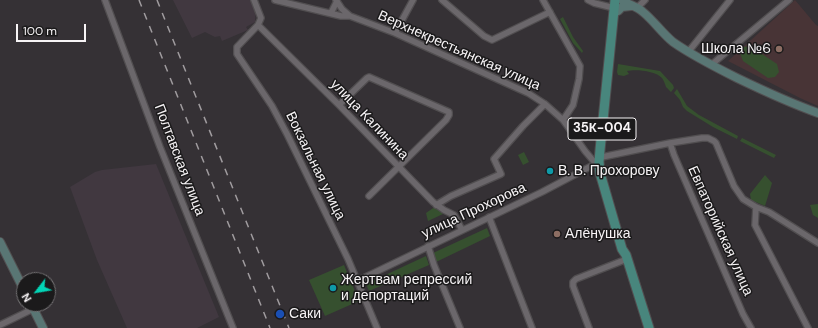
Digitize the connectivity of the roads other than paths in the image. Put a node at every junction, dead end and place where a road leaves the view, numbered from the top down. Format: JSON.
{"nodes":[{"id":1,"x":105,"y":0,"type":"edge"},
{"id":2,"x":254,"y":0,"type":"edge"},
{"id":3,"x":275,"y":0,"type":"edge"},
{"id":4,"x":413,"y":0,"type":"edge"},
{"id":5,"x":442,"y":0,"type":"edge"},
{"id":6,"x":543,"y":0,"type":"edge"},
{"id":7,"x":588,"y":0,"type":"edge"},
{"id":8,"x":620,"y":0,"type":"edge"},
{"id":9,"x":645,"y":0,"type":"edge"},
{"id":10,"x":730,"y":0,"type":"edge"},
{"id":11,"x":789,"y":0,"type":"edge"},
{"id":12,"x":337,"y":1,"type":"edge"},
{"id":13,"x":615,"y":6,"type":"edge"},
{"id":14,"x":634,"y":7,"type":"junction"},
{"id":15,"x":549,"y":11,"type":"junction"},
{"id":16,"x":331,"y":13,"type":"junction"},
{"id":17,"x":350,"y":16,"type":"junction"},
{"id":18,"x":258,"y":25,"type":"junction"},
{"id":19,"x":395,"y":33,"type":"junction"},
{"id":20,"x":689,"y":51,"type":"junction"},
{"id":21,"x":711,"y":65,"type":"junction"},
{"id":22,"x":545,"y":104,"type":"junction"},
{"id":23,"x":339,"y":105,"type":"junction"},
{"id":24,"x":818,"y":114,"type":"edge"},
{"id":25,"x":563,"y":120,"type":"junction"},
{"id":26,"x":670,"y":143,"type":"junction"},
{"id":27,"x":585,"y":151,"type":"junction"},
{"id":28,"x":599,"y":158,"type":"junction"},
{"id":29,"x":398,"y":167,"type":"junction"},
{"id":30,"x":368,"y":196,"type":"dead end"},
{"id":31,"x":436,"y":204,"type":"junction"},
{"id":32,"x":756,"y":207,"type":"junction"},
{"id":33,"x":489,"y":217,"type":"junction"},
{"id":34,"x":462,"y":230,"type":"junction"},
{"id":35,"x":818,"y":243,"type":"edge"},
{"id":36,"x":428,"y":246,"type":"junction"},
{"id":37,"x":1,"y":247,"type":"edge"},
{"id":38,"x":626,"y":257,"type":"junction"},
{"id":39,"x":16,"y":275,"type":"edge"},
{"id":40,"x":357,"y":281,"type":"junction"},
{"id":41,"x":22,"y":312,"type":"edge"},
{"id":42,"x":35,"y":312,"type":"edge"},
{"id":43,"x":0,"y":325,"type":"edge"},
{"id":44,"x":43,"y":328,"type":"edge"},
{"id":45,"x":233,"y":328,"type":"edge"},
{"id":46,"x":377,"y":328,"type":"edge"},
{"id":47,"x":460,"y":328,"type":"edge"},
{"id":48,"x":532,"y":328,"type":"edge"},
{"id":49,"x":589,"y":328,"type":"edge"},
{"id":50,"x":649,"y":328,"type":"edge"},
{"id":51,"x":751,"y":328,"type":"edge"},
{"id":52,"x":808,"y":328,"type":"edge"}],
"edges":[{"from":1,"to":45,"type":"street","name":"Полтавская улица"},
{"from":2,"to":18,"type":"street"},
{"from":3,"to":16,"type":"street","name":"Верхнекрестьянская улица"},
{"from":4,"to":19,"type":"street"},
{"from":5,"to":15,"type":"street"},
{"from":6,"to":15,"type":"street"},
{"from":7,"to":13,"type":"street"},
{"from":8,"to":13,"type":"main road","number":"35К-004"},
{"from":8,"to":14,"type":"street"},
{"from":9,"to":14,"type":"street"},
{"from":10,"to":20,"type":"street"},
{"from":11,"to":21,"type":"street"},
{"from":12,"to":16,"type":"street"},
{"from":12,"to":17,"type":"street","name":"Верхнекрестьянская улица"},
{"from":13,"to":14,"type":"street"},
{"from":13,"to":28,"type":"main road","number":"35К-004"},
{"from":14,"to":20,"type":"street"},
{"from":15,"to":25,"type":"street"},
{"from":16,"to":17,"type":"street","name":"Верхнекрестьянская улица"},
{"from":17,"to":19,"type":"street","name":"Верхнекрестьянская улица"},
{"from":18,"to":23,"type":"street","name":"улица Калинина"},
{"from":18,"to":40,"type":"street","name":"Вокзальная улица"},
{"from":19,"to":22,"type":"street","name":"Верхнекрестьянская улица"},
{"from":20,"to":21,"type":"street"},
{"from":21,"to":24,"type":"street"},
{"from":22,"to":25,"type":"street","name":"Верхнекрестьянская улица"},
{"from":22,"to":31,"type":"street"},
{"from":23,"to":29,"type":"street","name":"улица Калинина"},
{"from":23,"to":29,"type":"street"},
{"from":25,"to":27,"type":"street","name":"Верхнекрестьянская улица"},
{"from":26,"to":28,"type":"street"},
{"from":26,"to":32,"type":"street"},
{"from":26,"to":51,"type":"street","name":"Евпаторийская улица"},
{"from":27,"to":28,"type":"street","name":"Верхнекрестьянская улица"},
{"from":27,"to":28,"type":"street"},
{"from":28,"to":33,"type":"street","name":"улица Прохорова"},
{"from":28,"to":38,"type":"main road","number":"35К-004"},
{"from":29,"to":30,"type":"street"},
{"from":29,"to":31,"type":"street","name":"улица Калинина"},
{"from":31,"to":34,"type":"street","name":"улица Калинина"},
{"from":32,"to":35,"type":"street"},
{"from":32,"to":52,"type":"street"},
{"from":33,"to":34,"type":"street","name":"улица Прохорова"},
{"from":33,"to":48,"type":"street"},
{"from":34,"to":36,"type":"street","name":"улица Прохорова"},
{"from":36,"to":40,"type":"street","name":"улица Прохорова"},
{"from":36,"to":47,"type":"street"},
{"from":37,"to":39,"type":"street"},
{"from":38,"to":49,"type":"street"},
{"from":38,"to":50,"type":"main road","number":"35К-004"},
{"from":40,"to":46,"type":"street","name":"Вокзальная улица"},
{"from":41,"to":43,"type":"street"},
{"from":42,"to":44,"type":"street"}]}
